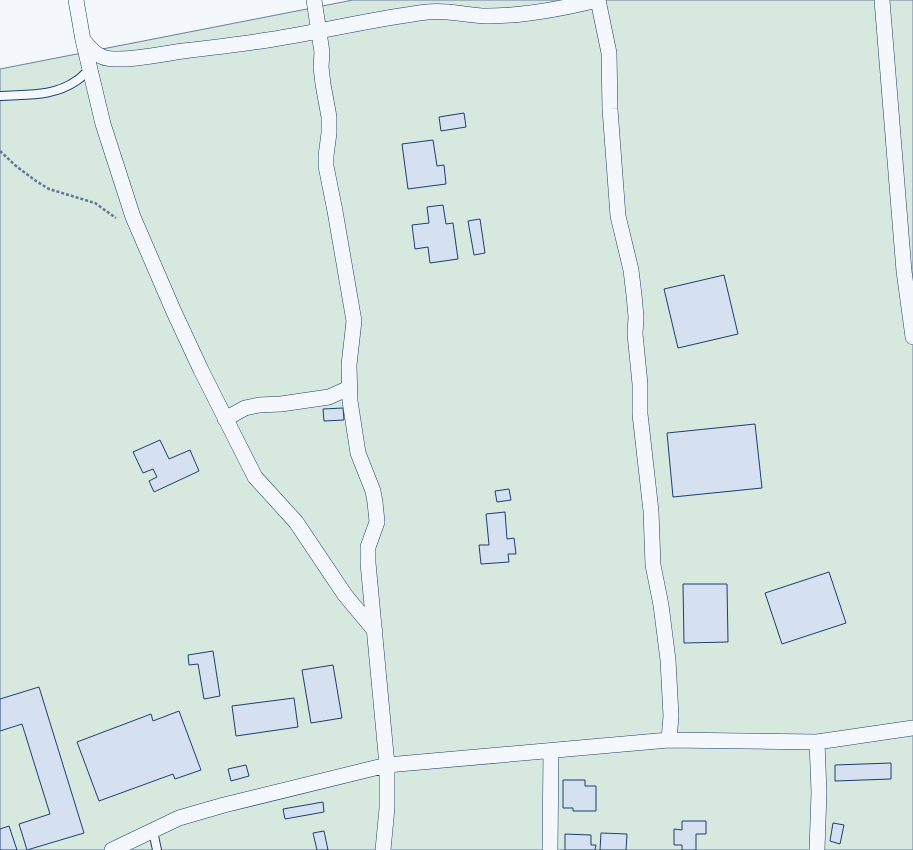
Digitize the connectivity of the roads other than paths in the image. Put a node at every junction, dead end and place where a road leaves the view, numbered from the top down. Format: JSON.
{"nodes":[{"id":1,"x":76,"y":0,"type":"edge"},
{"id":2,"x":314,"y":0,"type":"edge"},
{"id":3,"x":597,"y":0,"type":"edge"},
{"id":4,"x":882,"y":0,"type":"edge"},
{"id":5,"x":319,"y":30,"type":"junction"},
{"id":6,"x":83,"y":40,"type":"junction"},
{"id":7,"x":90,"y":69,"type":"junction"},
{"id":8,"x":0,"y":96,"type":"edge"},
{"id":9,"x":913,"y":337,"type":"edge"},
{"id":10,"x":349,"y":388,"type":"junction"},
{"id":11,"x":225,"y":419,"type":"junction"},
{"id":12,"x":375,"y":631,"type":"junction"},
{"id":13,"x":913,"y":728,"type":"edge"},
{"id":14,"x":669,"y":740,"type":"junction"},
{"id":15,"x":817,"y":742,"type":"junction"},
{"id":16,"x":550,"y":751,"type":"junction"},
{"id":17,"x":387,"y":765,"type":"junction"},
{"id":18,"x":153,"y":831,"type":"junction"},
{"id":19,"x":112,"y":850,"type":"edge"},
{"id":20,"x":157,"y":850,"type":"edge"},
{"id":21,"x":383,"y":850,"type":"edge"},
{"id":22,"x":550,"y":850,"type":"edge"},
{"id":23,"x":817,"y":850,"type":"edge"}],
"edges":[{"from":1,"to":6,"type":"street"},
{"from":2,"to":5,"type":"street"},
{"from":3,"to":5,"type":"street"},
{"from":3,"to":14,"type":"street"},
{"from":4,"to":9,"type":"street"},
{"from":5,"to":6,"type":"street"},
{"from":5,"to":10,"type":"street"},
{"from":6,"to":7,"type":"street"},
{"from":7,"to":8,"type":"lane"},
{"from":7,"to":11,"type":"street"},
{"from":10,"to":11,"type":"street"},
{"from":10,"to":12,"type":"street"},
{"from":11,"to":12,"type":"street"},
{"from":12,"to":17,"type":"street"},
{"from":13,"to":15,"type":"street"},
{"from":14,"to":15,"type":"street"},
{"from":14,"to":16,"type":"street"},
{"from":15,"to":23,"type":"street"},
{"from":16,"to":17,"type":"street"},
{"from":16,"to":22,"type":"street"},
{"from":17,"to":18,"type":"street"},
{"from":17,"to":21,"type":"street"},
{"from":18,"to":19,"type":"street"},
{"from":18,"to":20,"type":"lane"}]}
